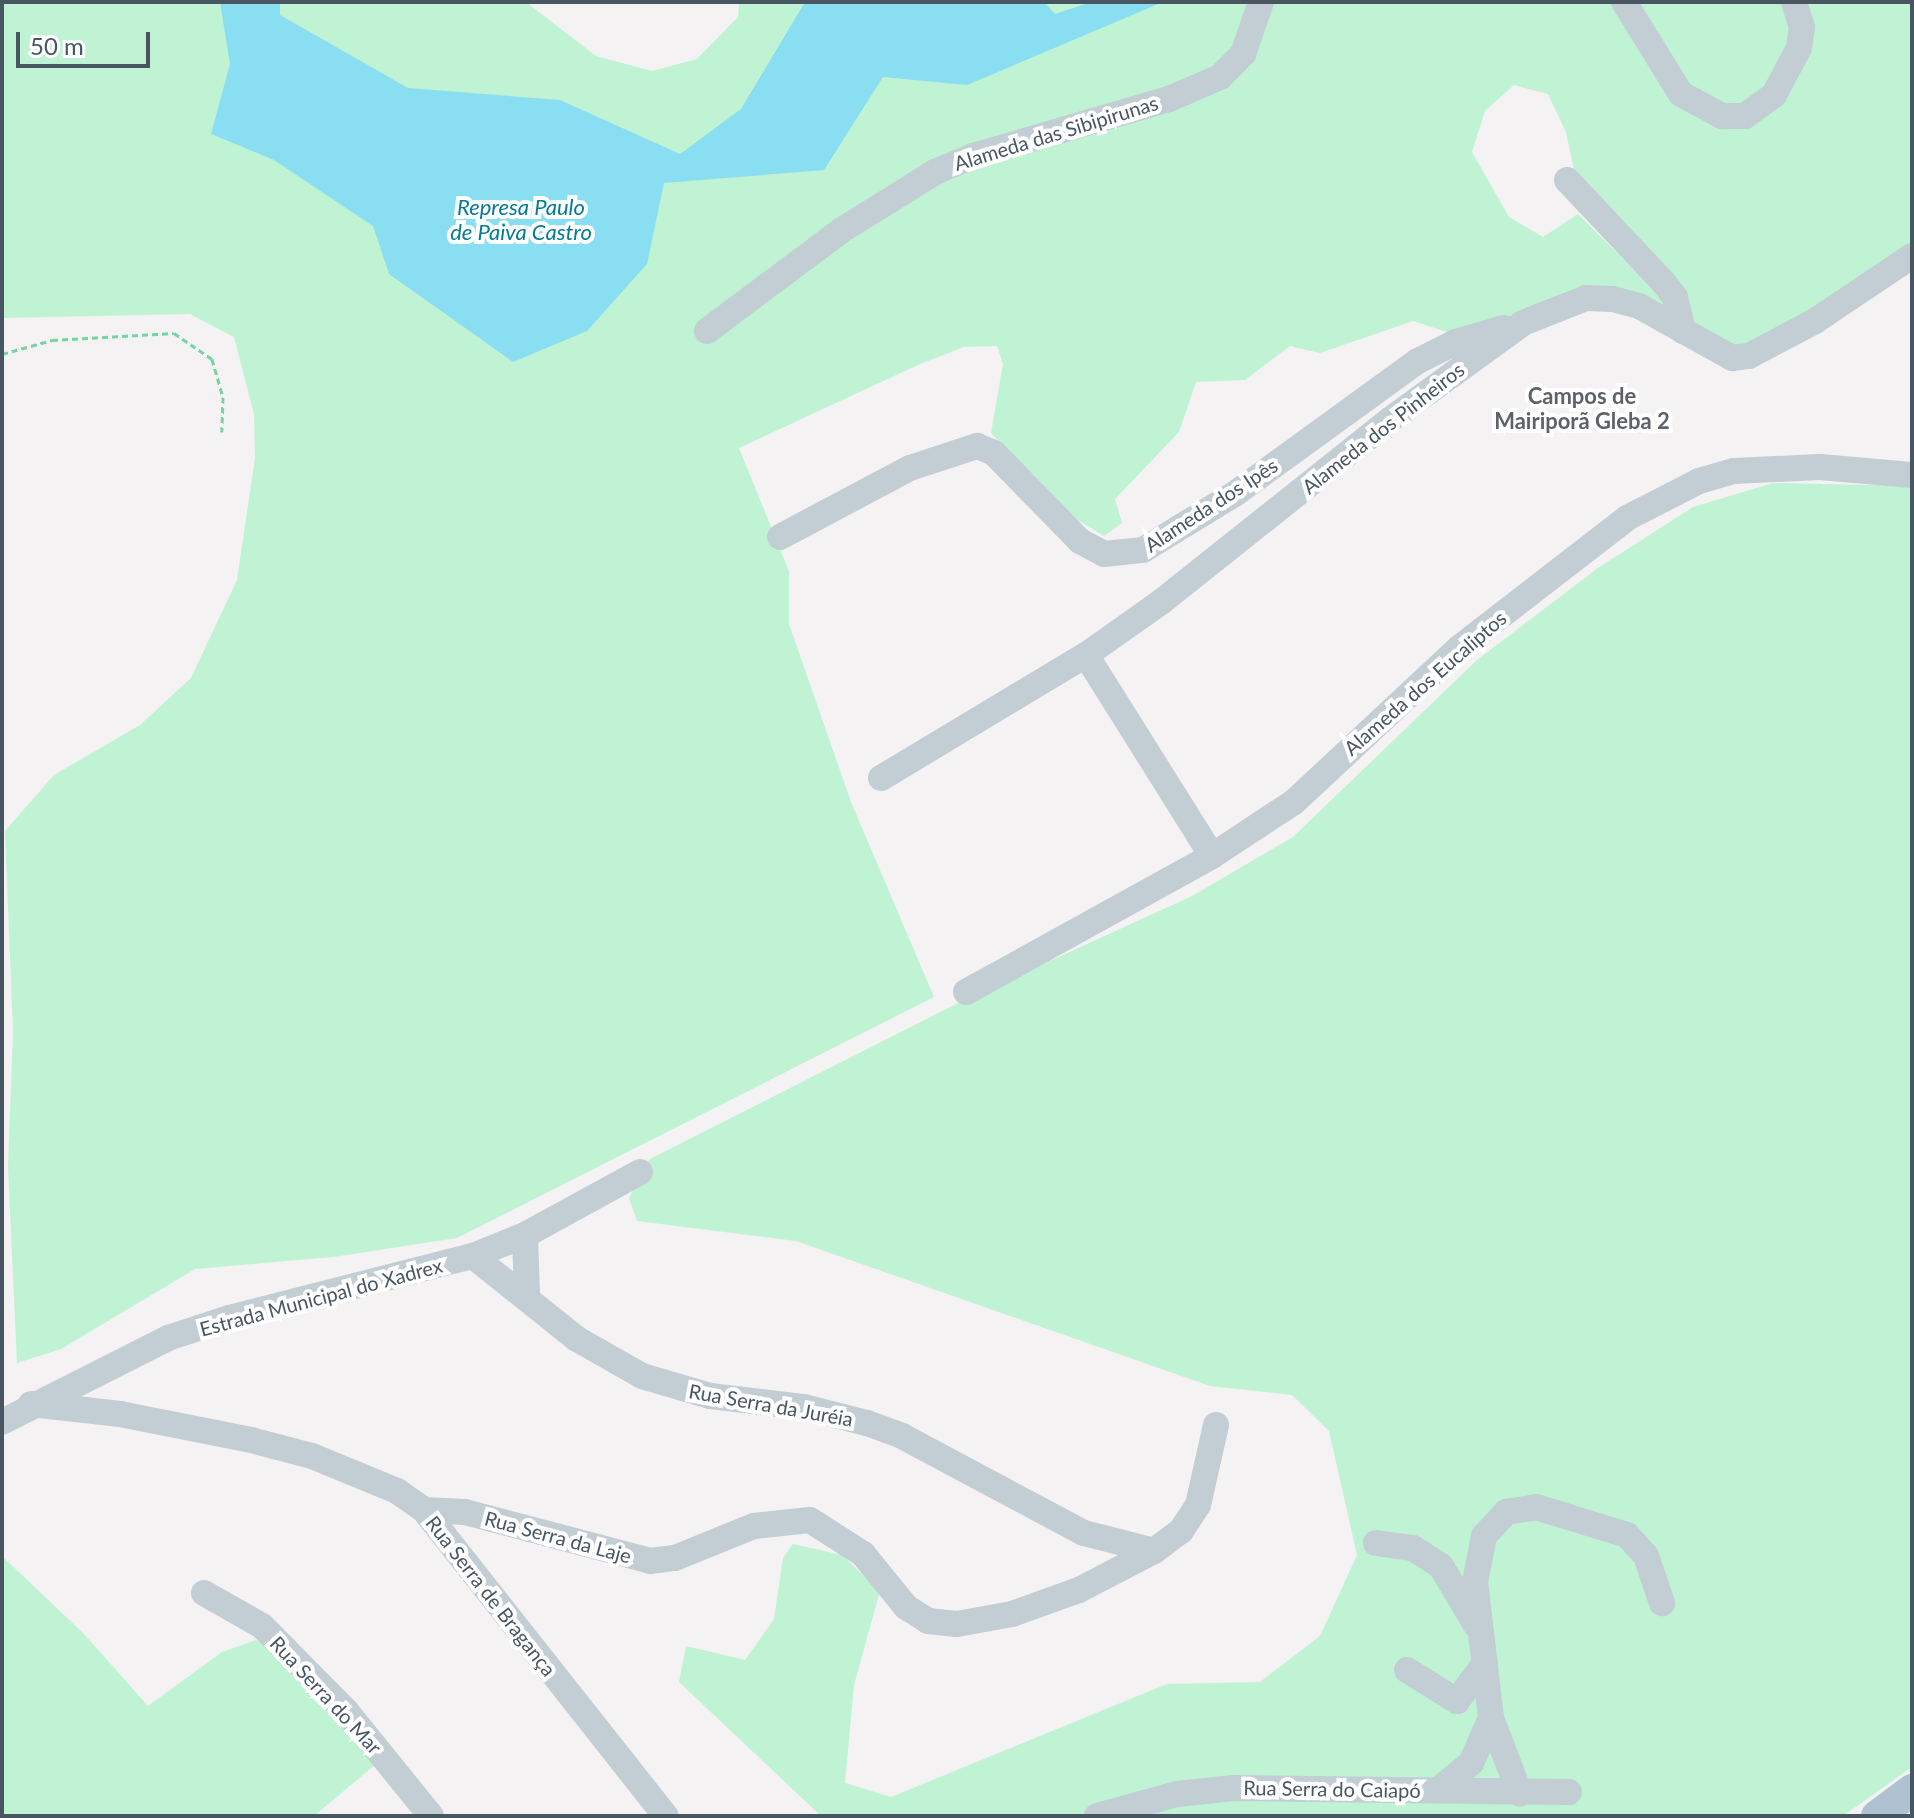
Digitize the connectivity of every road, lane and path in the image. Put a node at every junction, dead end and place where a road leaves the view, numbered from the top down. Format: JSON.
{"nodes":[{"id":1,"x":1261,"y":2,"type":"edge"},
{"id":2,"x":1624,"y":2,"type":"edge"},
{"id":3,"x":1794,"y":2,"type":"edge"},
{"id":4,"x":1567,"y":180,"type":"dead end"},
{"id":5,"x":1912,"y":256,"type":"edge"},
{"id":6,"x":1523,"y":323,"type":"junction"},
{"id":7,"x":707,"y":331,"type":"dead end"},
{"id":8,"x":1683,"y":331,"type":"junction"},
{"id":9,"x":2,"y":354,"type":"edge"},
{"id":10,"x":222,"y":432,"type":"dead end"},
{"id":11,"x":1912,"y":475,"type":"edge"},
{"id":12,"x":780,"y":537,"type":"dead end"},
{"id":13,"x":1086,"y":655,"type":"junction"},
{"id":14,"x":881,"y":778,"type":"dead end"},
{"id":15,"x":1212,"y":856,"type":"junction"},
{"id":16,"x":966,"y":992,"type":"dead end"},
{"id":17,"x":640,"y":1172,"type":"dead end"},
{"id":18,"x":525,"y":1235,"type":"junction"},
{"id":19,"x":473,"y":1256,"type":"junction"},
{"id":20,"x":2,"y":1286,"type":"edge"},
{"id":21,"x":527,"y":1296,"type":"junction"},
{"id":22,"x":2,"y":1361,"type":"edge"},
{"id":23,"x":31,"y":1404,"type":"junction"},
{"id":24,"x":2,"y":1422,"type":"edge"},
{"id":25,"x":1216,"y":1425,"type":"dead end"},
{"id":26,"x":424,"y":1510,"type":"junction"},
{"id":27,"x":1084,"y":1533,"type":"junction"},
{"id":28,"x":1376,"y":1543,"type":"dead end"},
{"id":29,"x":1154,"y":1551,"type":"junction"},
{"id":30,"x":1089,"y":1584,"type":"junction"},
{"id":31,"x":204,"y":1593,"type":"dead end"},
{"id":32,"x":1662,"y":1603,"type":"dead end"},
{"id":33,"x":1479,"y":1632,"type":"junction"},
{"id":34,"x":1485,"y":1663,"type":"junction"},
{"id":35,"x":1407,"y":1670,"type":"dead end"},
{"id":36,"x":1491,"y":1718,"type":"junction"},
{"id":37,"x":1438,"y":1790,"type":"junction"},
{"id":38,"x":1912,"y":1790,"type":"edge"},
{"id":39,"x":1569,"y":1792,"type":"dead end"},
{"id":40,"x":1520,"y":1794,"type":"junction"},
{"id":41,"x":431,"y":1816,"type":"edge"},
{"id":42,"x":666,"y":1816,"type":"edge"},
{"id":43,"x":1097,"y":1816,"type":"edge"},
{"id":44,"x":1877,"y":1816,"type":"edge"}],
"edges":[{"from":1,"to":7,"type":"street","name":"Alameda das Sibipirunas"},
{"from":2,"to":3,"type":"street"},
{"from":4,"to":8,"type":"street"},
{"from":5,"to":8,"type":"street","name":"Alameda dos Pinheiros"},
{"from":6,"to":8,"type":"street","name":"Alameda dos Pinheiros"},
{"from":6,"to":12,"type":"street","name":"Alameda dos Ipês"},
{"from":6,"to":13,"type":"street","name":"Alameda dos Pinheiros"},
{"from":9,"to":10,"type":"path"},
{"from":11,"to":15,"type":"street","name":"Alameda dos Eucaliptos"},
{"from":13,"to":14,"type":"street","name":"Alameda dos Pinheiros"},
{"from":13,"to":15,"type":"street"},
{"from":15,"to":16,"type":"street","name":"Alameda dos Eucaliptos"},
{"from":17,"to":18,"type":"street","name":"Estrada Municipal do Xadrex"},
{"from":18,"to":19,"type":"street","name":"Estrada Municipal do Xadrex"},
{"from":18,"to":21,"type":"street"},
{"from":19,"to":21,"type":"street","name":"Rua Serra da Juréia"},
{"from":19,"to":23,"type":"street","name":"Estrada Municipal do Xadrex"},
{"from":20,"to":22,"type":"path"},
{"from":21,"to":27,"type":"street","name":"Rua Serra da Juréia"},
{"from":23,"to":24,"type":"street","name":"Estrada Municipal do Xadrex"},
{"from":23,"to":26,"type":"street","name":"Rua Serra de Bragança"},
{"from":25,"to":29,"type":"street","name":"Rua Serra da Laje"},
{"from":26,"to":30,"type":"street","name":"Rua Serra da Laje"},
{"from":26,"to":42,"type":"street","name":"Rua Serra de Bragança"},
{"from":27,"to":29,"type":"street","name":"Rua Serra da Juréia"},
{"from":27,"to":30,"type":"street"},
{"from":28,"to":33,"type":"street"},
{"from":29,"to":30,"type":"street","name":"Rua Serra da Laje"},
{"from":31,"to":41,"type":"street","name":"Rua Serra do Mar"},
{"from":32,"to":33,"type":"street"},
{"from":33,"to":34,"type":"street"},
{"from":34,"to":35,"type":"street"},
{"from":34,"to":36,"type":"street"},
{"from":36,"to":37,"type":"street"},
{"from":36,"to":40,"type":"street"},
{"from":37,"to":40,"type":"street","name":"Rua Serra do Caiapó"},
{"from":37,"to":43,"type":"street","name":"Rua Serra do Caiapó"},
{"from":38,"to":44,"type":"main road"},
{"from":39,"to":40,"type":"street","name":"Rua Serra do Caiapó"}]}
